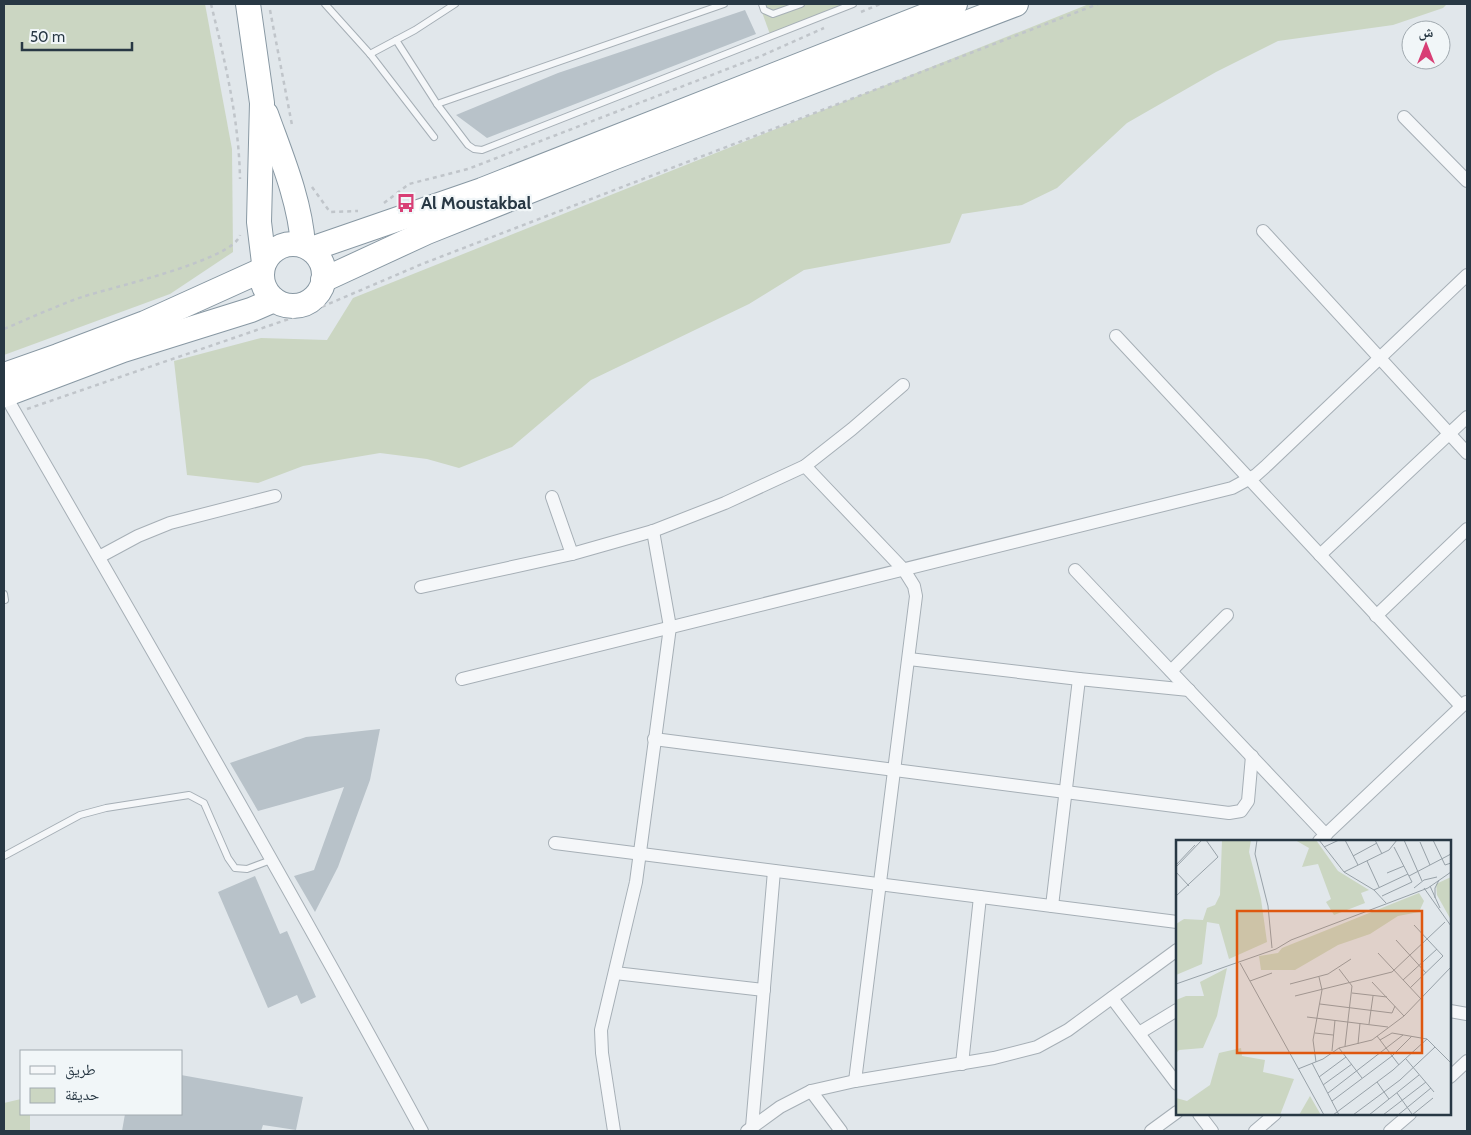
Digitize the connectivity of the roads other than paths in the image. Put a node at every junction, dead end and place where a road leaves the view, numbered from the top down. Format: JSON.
{"nodes":[{"id":1,"x":248,"y":4,"type":"edge"},
{"id":2,"x":325,"y":4,"type":"edge"},
{"id":3,"x":455,"y":4,"type":"edge"},
{"id":4,"x":724,"y":4,"type":"edge"},
{"id":5,"x":762,"y":4,"type":"edge"},
{"id":6,"x":801,"y":4,"type":"edge"},
{"id":7,"x":853,"y":4,"type":"edge"},
{"id":8,"x":955,"y":4,"type":"edge"},
{"id":9,"x":1016,"y":4,"type":"edge"},
{"id":10,"x":396,"y":40,"type":"junction"},
{"id":11,"x":370,"y":54,"type":"junction"},
{"id":12,"x":262,"y":103,"type":"junction"},
{"id":13,"x":438,"y":104,"type":"junction"},
{"id":14,"x":1404,"y":117,"type":"dead end"},
{"id":15,"x":434,"y":137,"type":"dead end"},
{"id":16,"x":1467,"y":181,"type":"edge"},
{"id":17,"x":1262,"y":231,"type":"dead end"},
{"id":18,"x":307,"y":247,"type":"junction"},
{"id":19,"x":263,"y":267,"type":"junction"},
{"id":20,"x":1467,"y":275,"type":"edge"},
{"id":21,"x":323,"y":280,"type":"junction"},
{"id":22,"x":274,"y":300,"type":"junction"},
{"id":23,"x":1116,"y":336,"type":"dead end"},
{"id":24,"x":1380,"y":358,"type":"junction"},
{"id":25,"x":902,"y":385,"type":"dead end"},
{"id":26,"x":7,"y":394,"type":"edge"},
{"id":27,"x":1467,"y":417,"type":"edge"},
{"id":28,"x":1450,"y":434,"type":"junction"},
{"id":29,"x":1467,"y":453,"type":"edge"},
{"id":30,"x":805,"y":466,"type":"junction"},
{"id":31,"x":1249,"y":479,"type":"junction"},
{"id":32,"x":275,"y":496,"type":"dead end"},
{"id":33,"x":552,"y":497,"type":"dead end"},
{"id":34,"x":1467,"y":529,"type":"edge"},
{"id":35,"x":653,"y":531,"type":"junction"},
{"id":36,"x":572,"y":554,"type":"junction"},
{"id":37,"x":1320,"y":555,"type":"junction"},
{"id":38,"x":99,"y":558,"type":"junction"},
{"id":39,"x":904,"y":570,"type":"junction"},
{"id":40,"x":1075,"y":570,"type":"dead end"},
{"id":41,"x":421,"y":587,"type":"dead end"},
{"id":42,"x":1228,"y":615,"type":"dead end"},
{"id":43,"x":1376,"y":616,"type":"junction"},
{"id":44,"x":670,"y":628,"type":"junction"},
{"id":45,"x":909,"y":659,"type":"junction"},
{"id":46,"x":1171,"y":671,"type":"junction"},
{"id":47,"x":462,"y":679,"type":"dead end"},
{"id":48,"x":1079,"y":679,"type":"junction"},
{"id":49,"x":1189,"y":690,"type":"junction"},
{"id":50,"x":1464,"y":704,"type":"edge"},
{"id":51,"x":654,"y":739,"type":"junction"},
{"id":52,"x":1252,"y":756,"type":"junction"},
{"id":53,"x":895,"y":770,"type":"junction"},
{"id":54,"x":1066,"y":792,"type":"junction"},
{"id":55,"x":1322,"y":838,"type":"edge"},
{"id":56,"x":555,"y":843,"type":"dead end"},
{"id":57,"x":640,"y":854,"type":"junction"},
{"id":58,"x":4,"y":856,"type":"edge"},
{"id":59,"x":271,"y":860,"type":"junction"},
{"id":60,"x":774,"y":871,"type":"junction"},
{"id":61,"x":880,"y":884,"type":"junction"},
{"id":62,"x":980,"y":897,"type":"junction"},
{"id":63,"x":1052,"y":906,"type":"junction"},
{"id":64,"x":1176,"y":922,"type":"edge"},
{"id":65,"x":1176,"y":951,"type":"edge"},
{"id":66,"x":614,"y":973,"type":"junction"},
{"id":67,"x":764,"y":990,"type":"junction"},
{"id":68,"x":1112,"y":998,"type":"junction"},
{"id":69,"x":1176,"y":1011,"type":"edge"},
{"id":70,"x":1451,"y":1011,"type":"edge"},
{"id":71,"x":1467,"y":1014,"type":"edge"},
{"id":72,"x":1139,"y":1033,"type":"junction"},
{"id":73,"x":1467,"y":1061,"type":"edge"},
{"id":74,"x":962,"y":1064,"type":"junction"},
{"id":75,"x":1451,"y":1076,"type":"edge"},
{"id":76,"x":855,"y":1081,"type":"junction"},
{"id":77,"x":1176,"y":1083,"type":"edge"},
{"id":78,"x":811,"y":1091,"type":"junction"},
{"id":79,"x":1176,"y":1113,"type":"edge"},
{"id":80,"x":1200,"y":1115,"type":"edge"},
{"id":81,"x":1273,"y":1115,"type":"edge"},
{"id":82,"x":1409,"y":1115,"type":"edge"},
{"id":83,"x":749,"y":1129,"type":"edge"},
{"id":84,"x":422,"y":1131,"type":"edge"},
{"id":85,"x":614,"y":1131,"type":"edge"},
{"id":86,"x":841,"y":1131,"type":"edge"},
{"id":87,"x":1151,"y":1131,"type":"edge"},
{"id":88,"x":1212,"y":1131,"type":"edge"},
{"id":89,"x":1255,"y":1131,"type":"edge"},
{"id":90,"x":1390,"y":1131,"type":"edge"}],
"edges":[{"from":1,"to":12,"type":"highway"},
{"from":2,"to":11,"type":"lane"},
{"from":3,"to":10,"type":"lane"},
{"from":4,"to":13,"type":"lane"},
{"from":5,"to":6,"type":"lane"},
{"from":7,"to":13,"type":"lane"},
{"from":8,"to":18,"type":"highway"},
{"from":9,"to":21,"type":"highway"},
{"from":10,"to":11,"type":"lane"},
{"from":10,"to":13,"type":"lane"},
{"from":11,"to":15,"type":"lane"},
{"from":12,"to":18,"type":"highway"},
{"from":12,"to":19,"type":"highway"},
{"from":14,"to":16,"type":"street"},
{"from":17,"to":24,"type":"street"},
{"from":18,"to":19,"type":"highway"},
{"from":18,"to":21,"type":"highway"},
{"from":19,"to":22,"type":"highway"},
{"from":19,"to":26,"type":"highway"},
{"from":20,"to":24,"type":"street"},
{"from":21,"to":22,"type":"highway"},
{"from":22,"to":26,"type":"highway"},
{"from":23,"to":31,"type":"street"},
{"from":24,"to":28,"type":"street"},
{"from":24,"to":31,"type":"street"},
{"from":25,"to":30,"type":"street"},
{"from":26,"to":38,"type":"street"},
{"from":27,"to":28,"type":"street"},
{"from":28,"to":29,"type":"street"},
{"from":28,"to":37,"type":"street"},
{"from":30,"to":35,"type":"street"},
{"from":30,"to":39,"type":"street"},
{"from":31,"to":37,"type":"street"},
{"from":31,"to":39,"type":"street"},
{"from":32,"to":38,"type":"street"},
{"from":33,"to":36,"type":"street"},
{"from":34,"to":43,"type":"street"},
{"from":35,"to":36,"type":"street"},
{"from":35,"to":44,"type":"street"},
{"from":36,"to":41,"type":"street"},
{"from":37,"to":43,"type":"street"},
{"from":38,"to":59,"type":"street"},
{"from":39,"to":44,"type":"street"},
{"from":39,"to":45,"type":"street"},
{"from":40,"to":46,"type":"street"},
{"from":42,"to":46,"type":"street"},
{"from":43,"to":50,"type":"street"},
{"from":44,"to":47,"type":"street"},
{"from":44,"to":51,"type":"street"},
{"from":45,"to":48,"type":"street"},
{"from":45,"to":53,"type":"street"},
{"from":46,"to":49,"type":"street"},
{"from":48,"to":49,"type":"street"},
{"from":48,"to":54,"type":"street"},
{"from":49,"to":52,"type":"street"},
{"from":50,"to":55,"type":"street"},
{"from":51,"to":53,"type":"street"},
{"from":51,"to":57,"type":"street"},
{"from":52,"to":54,"type":"street"},
{"from":52,"to":55,"type":"street"},
{"from":53,"to":54,"type":"street"},
{"from":53,"to":61,"type":"street"},
{"from":54,"to":63,"type":"street"},
{"from":56,"to":57,"type":"street"},
{"from":57,"to":60,"type":"street"},
{"from":57,"to":66,"type":"street"},
{"from":58,"to":59,"type":"lane"},
{"from":59,"to":84,"type":"street"},
{"from":60,"to":61,"type":"street"},
{"from":60,"to":67,"type":"street"},
{"from":61,"to":62,"type":"street"},
{"from":61,"to":76,"type":"street"},
{"from":62,"to":63,"type":"street"},
{"from":62,"to":74,"type":"street"},
{"from":63,"to":64,"type":"street"},
{"from":65,"to":68,"type":"street"},
{"from":66,"to":67,"type":"street"},
{"from":66,"to":85,"type":"street"},
{"from":67,"to":83,"type":"street"},
{"from":68,"to":72,"type":"street"},
{"from":68,"to":74,"type":"street"},
{"from":69,"to":72,"type":"street"},
{"from":70,"to":71,"type":"street"},
{"from":72,"to":77,"type":"street"},
{"from":73,"to":75,"type":"street"},
{"from":74,"to":76,"type":"street"},
{"from":76,"to":78,"type":"street"},
{"from":78,"to":83,"type":"street"},
{"from":78,"to":86,"type":"street"},
{"from":79,"to":87,"type":"street"},
{"from":80,"to":88,"type":"street"},
{"from":81,"to":89,"type":"street"},
{"from":82,"to":90,"type":"street"}]}
